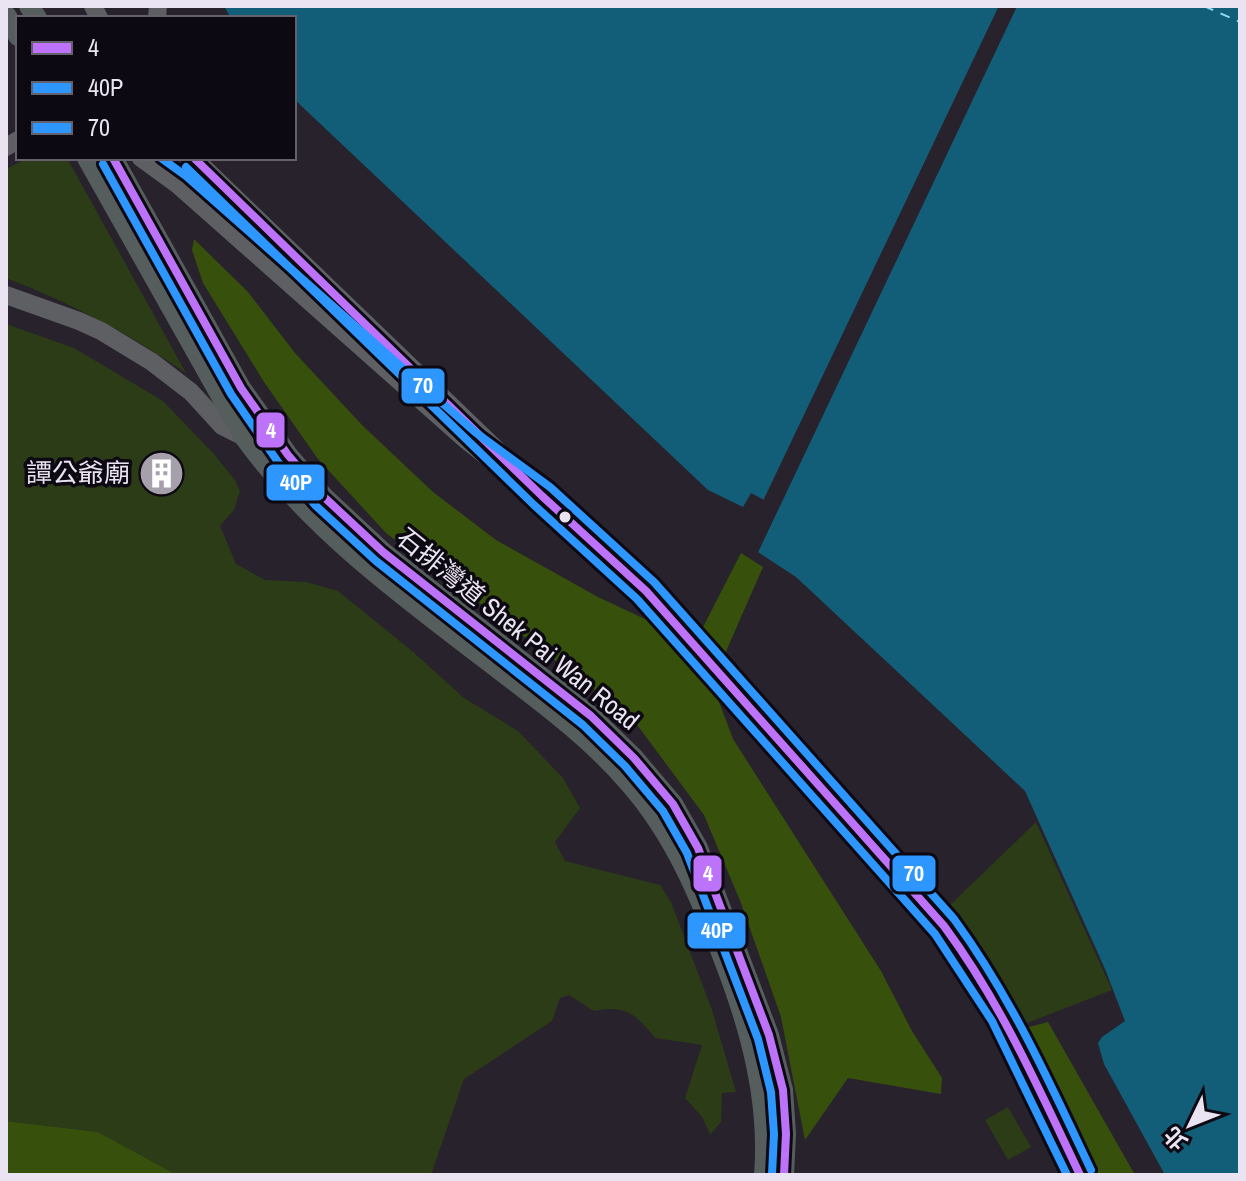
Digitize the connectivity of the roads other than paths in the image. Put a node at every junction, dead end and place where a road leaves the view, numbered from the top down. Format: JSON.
{"nodes":[{"id":1,"x":6,"y":15,"type":"edge"},
{"id":2,"x":16,"y":32,"type":"edge"},
{"id":3,"x":88,"y":160,"type":"edge"},
{"id":4,"x":114,"y":160,"type":"edge"},
{"id":5,"x":144,"y":160,"type":"edge"},
{"id":6,"x":196,"y":160,"type":"edge"},
{"id":7,"x":6,"y":295,"type":"edge"},
{"id":8,"x":244,"y":437,"type":"junction"},
{"id":9,"x":542,"y":496,"type":"junction"},
{"id":10,"x":764,"y":1175,"type":"edge"},
{"id":11,"x":784,"y":1175,"type":"edge"},
{"id":12,"x":1080,"y":1175,"type":"edge"}],
"edges":[{"from":1,"to":2,"type":"main road"},
{"from":3,"to":8,"type":"main road"},
{"from":4,"to":11,"type":"main road","name":"石排灣道 Shek Pai Wan Road"},
{"from":5,"to":9,"type":"street"},
{"from":6,"to":9,"type":"street"},
{"from":7,"to":8,"type":"street","name":"石排灣道 Shek Pai Wan Road"},
{"from":8,"to":10,"type":"main road","name":"石排灣道 Shek Pai Wan Road"},
{"from":9,"to":12,"type":"street"}]}
